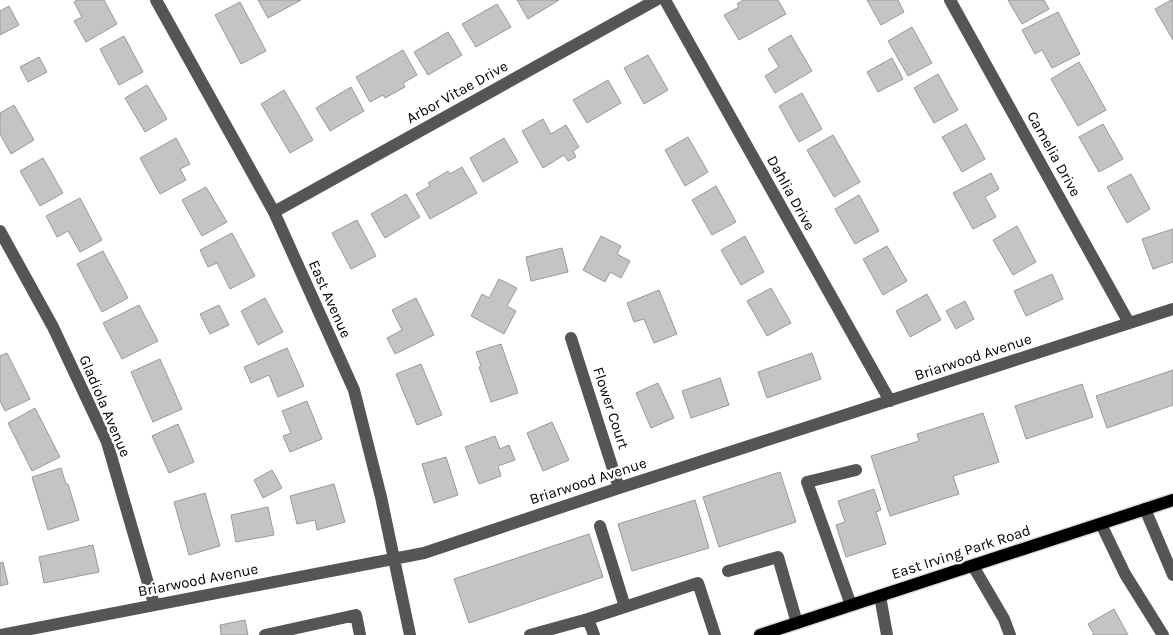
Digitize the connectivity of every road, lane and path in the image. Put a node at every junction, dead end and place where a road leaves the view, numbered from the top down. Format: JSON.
{"nodes":[{"id":1,"x":156,"y":0,"type":"edge"},
{"id":2,"x":656,"y":0,"type":"edge"},
{"id":3,"x":664,"y":0,"type":"edge"},
{"id":4,"x":950,"y":0,"type":"edge"},
{"id":5,"x":274,"y":212,"type":"junction"},
{"id":6,"x":0,"y":231,"type":"edge"},
{"id":7,"x":1173,"y":309,"type":"edge"},
{"id":8,"x":1129,"y":323,"type":"junction"},
{"id":9,"x":571,"y":338,"type":"dead end"},
{"id":10,"x":890,"y":401,"type":"junction"},
{"id":11,"x":856,"y":470,"type":"dead end"},
{"id":12,"x":619,"y":488,"type":"junction"},
{"id":13,"x":1173,"y":500,"type":"edge"},
{"id":14,"x":1146,"y":510,"type":"junction"},
{"id":15,"x":1101,"y":524,"type":"junction"},
{"id":16,"x":600,"y":526,"type":"dead end"},
{"id":17,"x":394,"y":559,"type":"junction"},
{"id":18,"x":973,"y":566,"type":"junction"},
{"id":19,"x":728,"y":571,"type":"dead end"},
{"id":20,"x":1173,"y":575,"type":"edge"},
{"id":21,"x":880,"y":596,"type":"junction"},
{"id":22,"x":154,"y":604,"type":"junction"},
{"id":23,"x":851,"y":605,"type":"junction"},
{"id":24,"x":625,"y":607,"type":"junction"},
{"id":25,"x":588,"y":619,"type":"junction"},
{"id":26,"x":797,"y":623,"type":"junction"},
{"id":27,"x":0,"y":634,"type":"edge"},
{"id":28,"x":408,"y":634,"type":"edge"},
{"id":29,"x":265,"y":635,"type":"edge"},
{"id":30,"x":360,"y":635,"type":"edge"},
{"id":31,"x":530,"y":635,"type":"edge"},
{"id":32,"x":594,"y":635,"type":"edge"},
{"id":33,"x":715,"y":635,"type":"edge"},
{"id":34,"x":760,"y":635,"type":"edge"},
{"id":35,"x":887,"y":635,"type":"edge"},
{"id":36,"x":1010,"y":635,"type":"edge"},
{"id":37,"x":1163,"y":635,"type":"edge"}],
"edges":[{"from":1,"to":5,"type":"street","name":"East Avenue"},
{"from":2,"to":5,"type":"street","name":"Arbor Vitae Drive"},
{"from":3,"to":10,"type":"street","name":"Dahlia Drive"},
{"from":4,"to":8,"type":"street","name":"Camelia Drive"},
{"from":5,"to":17,"type":"street","name":"East Avenue"},
{"from":6,"to":22,"type":"street","name":"Gladiola Avenue"},
{"from":7,"to":8,"type":"street","name":"Briarwood Avenue"},
{"from":8,"to":10,"type":"street","name":"Briarwood Avenue"},
{"from":9,"to":12,"type":"street","name":"Flower Court"},
{"from":10,"to":12,"type":"street","name":"Briarwood Avenue"},
{"from":11,"to":23,"type":"street"},
{"from":12,"to":17,"type":"street","name":"Briarwood Avenue"},
{"from":13,"to":14,"type":"main road","name":"East Irving Park Road"},
{"from":14,"to":15,"type":"main road","name":"East Irving Park Road"},
{"from":14,"to":20,"type":"street"},
{"from":15,"to":18,"type":"main road","name":"East Irving Park Road"},
{"from":15,"to":37,"type":"street"},
{"from":16,"to":24,"type":"street"},
{"from":17,"to":22,"type":"street","name":"Briarwood Avenue"},
{"from":17,"to":28,"type":"street","name":"East Avenue"},
{"from":18,"to":21,"type":"main road","name":"East Irving Park Road"},
{"from":18,"to":36,"type":"street"},
{"from":19,"to":26,"type":"street"},
{"from":21,"to":23,"type":"main road","name":"East Irving Park Road"},
{"from":21,"to":35,"type":"street"},
{"from":22,"to":27,"type":"street","name":"Briarwood Avenue"},
{"from":23,"to":26,"type":"main road","name":"East Irving Park Road"},
{"from":24,"to":25,"type":"street"},
{"from":24,"to":33,"type":"street"},
{"from":25,"to":31,"type":"street"},
{"from":25,"to":32,"type":"street"},
{"from":26,"to":34,"type":"main road","name":"East Irving Park Road"},
{"from":29,"to":30,"type":"street"}]}
